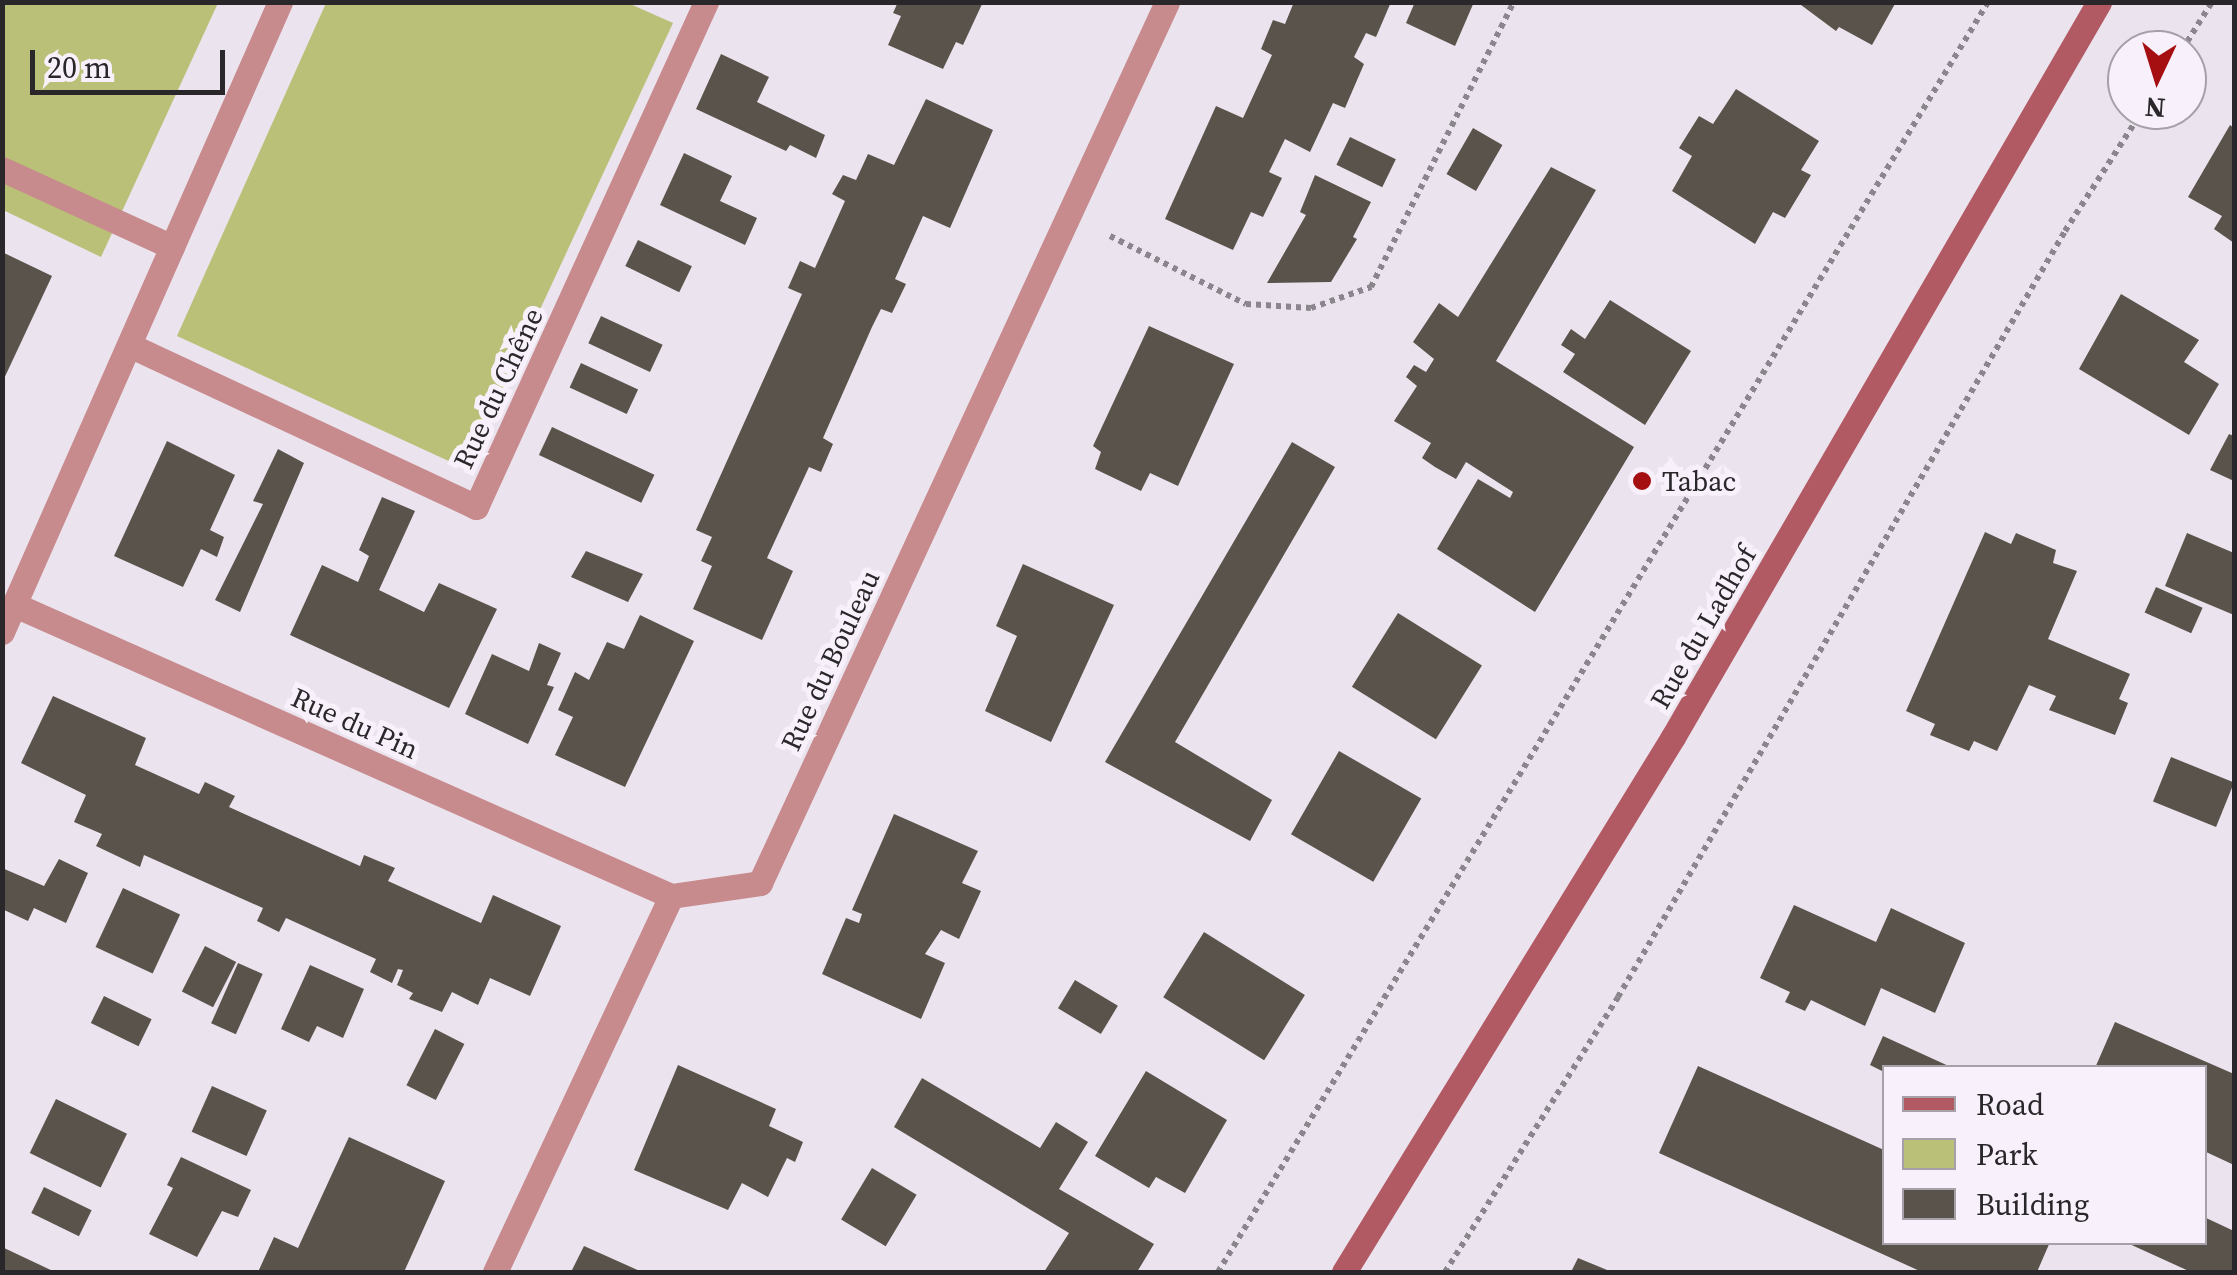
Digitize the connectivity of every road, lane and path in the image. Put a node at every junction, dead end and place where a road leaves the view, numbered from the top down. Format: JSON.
{"nodes":[{"id":1,"x":280,"y":2,"type":"edge"},
{"id":2,"x":706,"y":2,"type":"edge"},
{"id":3,"x":1167,"y":2,"type":"edge"},
{"id":4,"x":1514,"y":2,"type":"edge"},
{"id":5,"x":1988,"y":2,"type":"edge"},
{"id":6,"x":2099,"y":2,"type":"edge"},
{"id":7,"x":2212,"y":2,"type":"edge"},
{"id":8,"x":2194,"y":30,"type":"edge"},
{"id":9,"x":2130,"y":130,"type":"edge"},
{"id":10,"x":2,"y":169,"type":"edge"},
{"id":11,"x":1069,"y":215,"type":"junction"},
{"id":12,"x":172,"y":247,"type":"junction"},
{"id":13,"x":130,"y":345,"type":"junction"},
{"id":14,"x":15,"y":605,"type":"junction"},
{"id":15,"x":2,"y":632,"type":"edge"},
{"id":16,"x":671,"y":896,"type":"junction"},
{"id":17,"x":494,"y":1272,"type":"edge"},
{"id":18,"x":1218,"y":1272,"type":"edge"},
{"id":19,"x":1344,"y":1272,"type":"edge"},
{"id":20,"x":1446,"y":1272,"type":"edge"}],
"edges":[{"from":1,"to":12,"type":"street"},
{"from":2,"to":13,"type":"street","name":"Rue du Chêne"},
{"from":3,"to":11,"type":"street","name":"Rue du Bouleau"},
{"from":4,"to":11,"type":"path"},
{"from":5,"to":18,"type":"path"},
{"from":6,"to":19,"type":"main road","name":"Rue du Ladhof"},
{"from":7,"to":8,"type":"path"},
{"from":9,"to":20,"type":"path"},
{"from":10,"to":12,"type":"street"},
{"from":11,"to":16,"type":"street","name":"Rue du Bouleau"},
{"from":12,"to":13,"type":"street"},
{"from":13,"to":14,"type":"street"},
{"from":14,"to":15,"type":"street"},
{"from":14,"to":16,"type":"street","name":"Rue du Pin"},
{"from":16,"to":17,"type":"street"}]}
